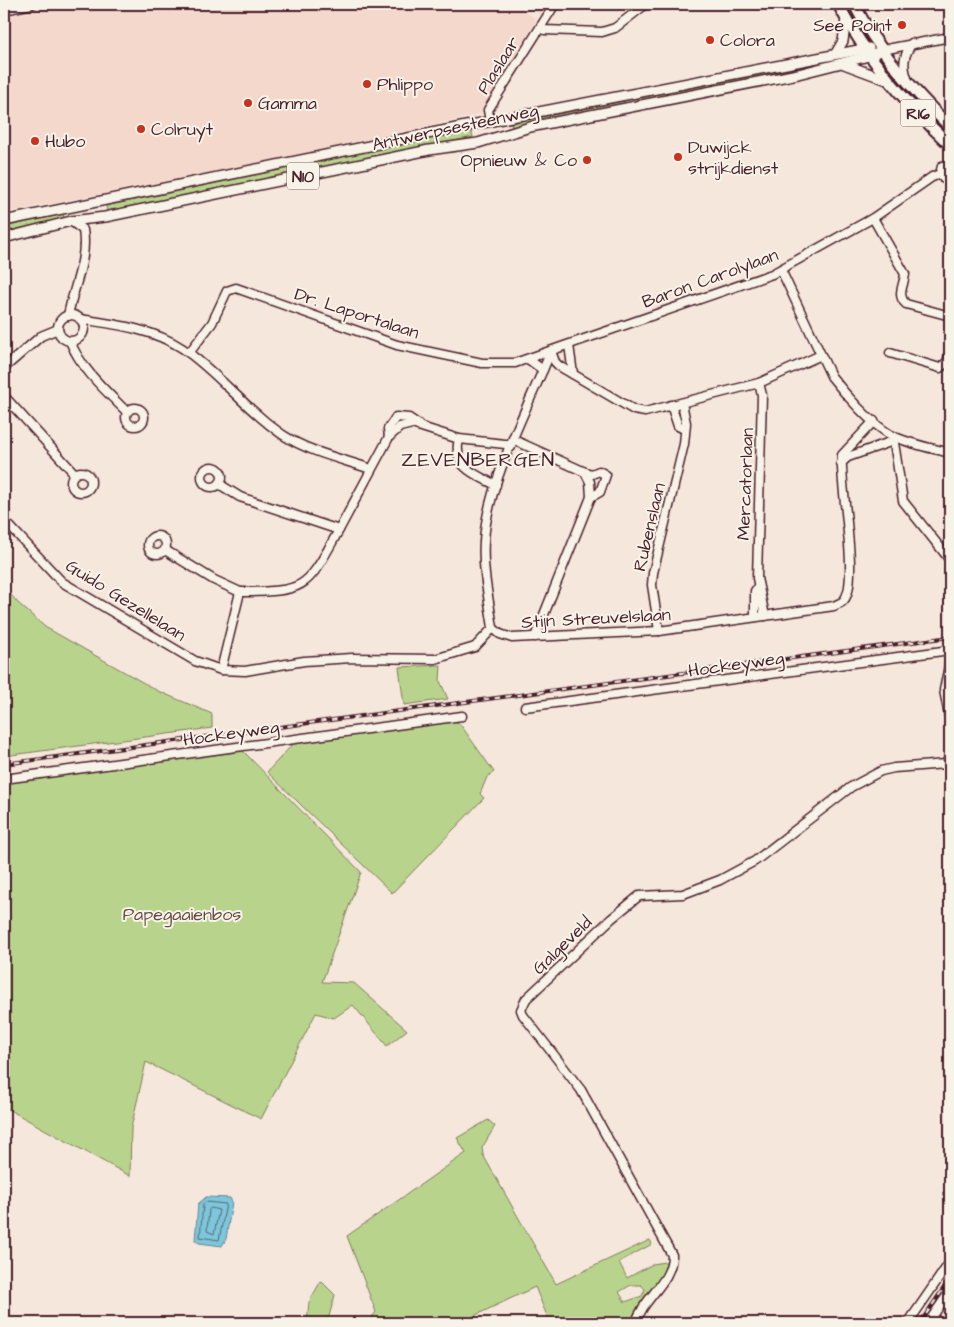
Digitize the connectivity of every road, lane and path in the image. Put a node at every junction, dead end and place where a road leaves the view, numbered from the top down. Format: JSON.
{"nodes":[{"id":1,"x":32,"y":4,"type":"edge"},
{"id":2,"x":555,"y":4,"type":"edge"},
{"id":3,"x":646,"y":4,"type":"edge"},
{"id":4,"x":838,"y":4,"type":"edge"},
{"id":5,"x":854,"y":4,"type":"edge"},
{"id":6,"x":4,"y":10,"type":"edge"},
{"id":7,"x":846,"y":19,"type":"junction"},
{"id":8,"x":542,"y":26,"type":"junction"},
{"id":9,"x":950,"y":37,"type":"edge"},
{"id":10,"x":912,"y":43,"type":"junction"},
{"id":11,"x":882,"y":50,"type":"junction"},
{"id":12,"x":867,"y":52,"type":"junction"},
{"id":13,"x":836,"y":53,"type":"junction"},
{"id":14,"x":841,"y":64,"type":"junction"},
{"id":15,"x":887,"y":80,"type":"junction"},
{"id":16,"x":910,"y":85,"type":"junction"},
{"id":17,"x":625,"y":96,"type":"junction"},
{"id":18,"x":626,"y":109,"type":"junction"},
{"id":19,"x":490,"y":122,"type":"junction"},
{"id":20,"x":475,"y":124,"type":"junction"},
{"id":21,"x":950,"y":127,"type":"edge"},
{"id":22,"x":478,"y":143,"type":"junction"},
{"id":23,"x":950,"y":145,"type":"edge"},
{"id":24,"x":950,"y":165,"type":"edge"},
{"id":25,"x":940,"y":174,"type":"junction"},
{"id":26,"x":950,"y":179,"type":"edge"},
{"id":27,"x":91,"y":217,"type":"junction"},
{"id":28,"x":873,"y":218,"type":"junction"},
{"id":29,"x":4,"y":221,"type":"edge"},
{"id":30,"x":71,"y":221,"type":"junction"},
{"id":31,"x":83,"y":230,"type":"junction"},
{"id":32,"x":4,"y":238,"type":"edge"},
{"id":33,"x":780,"y":270,"type":"junction"},
{"id":34,"x":68,"y":316,"type":"junction"},
{"id":35,"x":950,"y":316,"type":"edge"},
{"id":36,"x":80,"y":319,"type":"junction"},
{"id":37,"x":58,"y":329,"type":"junction"},
{"id":38,"x":70,"y":341,"type":"junction"},
{"id":39,"x":569,"y":345,"type":"junction"},
{"id":40,"x":551,"y":351,"type":"junction"},
{"id":41,"x":950,"y":352,"type":"edge"},
{"id":42,"x":189,"y":353,"type":"junction"},
{"id":43,"x":890,"y":353,"type":"dead end"},
{"id":44,"x":821,"y":355,"type":"junction"},
{"id":45,"x":528,"y":359,"type":"junction"},
{"id":46,"x":4,"y":368,"type":"edge"},
{"id":47,"x":543,"y":370,"type":"junction"},
{"id":48,"x":573,"y":374,"type":"junction"},
{"id":49,"x":759,"y":383,"type":"junction"},
{"id":50,"x":4,"y":396,"type":"edge"},
{"id":51,"x":682,"y":403,"type":"junction"},
{"id":52,"x":671,"y":405,"type":"junction"},
{"id":53,"x":128,"y":412,"type":"dead end"},
{"id":54,"x":874,"y":421,"type":"junction"},
{"id":55,"x":684,"y":429,"type":"junction"},
{"id":56,"x":893,"y":438,"type":"junction"},
{"id":57,"x":459,"y":439,"type":"junction"},
{"id":58,"x":513,"y":444,"type":"junction"},
{"id":59,"x":950,"y":453,"type":"edge"},
{"id":60,"x":841,"y":463,"type":"junction"},
{"id":61,"x":371,"y":469,"type":"junction"},
{"id":62,"x":585,"y":472,"type":"junction"},
{"id":63,"x":75,"y":474,"type":"dead end"},
{"id":64,"x":220,"y":484,"type":"dead end"},
{"id":65,"x":496,"y":485,"type":"junction"},
{"id":66,"x":591,"y":497,"type":"junction"},
{"id":67,"x":4,"y":520,"type":"edge"},
{"id":68,"x":339,"y":530,"type":"junction"},
{"id":69,"x":165,"y":550,"type":"dead end"},
{"id":70,"x":950,"y":560,"type":"edge"},
{"id":71,"x":758,"y":586,"type":"junction"},
{"id":72,"x":240,"y":592,"type":"junction"},
{"id":73,"x":765,"y":616,"type":"junction"},
{"id":74,"x":755,"y":617,"type":"junction"},
{"id":75,"x":493,"y":628,"type":"junction"},
{"id":76,"x":659,"y":632,"type":"junction"},
{"id":77,"x":535,"y":637,"type":"junction"},
{"id":78,"x":950,"y":650,"type":"edge"},
{"id":79,"x":950,"y":661,"type":"edge"},
{"id":80,"x":221,"y":670,"type":"junction"},
{"id":81,"x":525,"y":708,"type":"dead end"},
{"id":82,"x":462,"y":716,"type":"dead end"},
{"id":83,"x":950,"y":721,"type":"edge"},
{"id":84,"x":950,"y":756,"type":"edge"},
{"id":85,"x":4,"y":778,"type":"edge"},
{"id":86,"x":950,"y":1262,"type":"edge"},
{"id":87,"x":950,"y":1291,"type":"edge"},
{"id":88,"x":636,"y":1323,"type":"edge"},
{"id":89,"x":908,"y":1323,"type":"edge"},
{"id":90,"x":928,"y":1323,"type":"edge"}],
"edges":[{"from":1,"to":6,"type":"street"},
{"from":2,"to":8,"type":"street","name":"Plaslaar"},
{"from":3,"to":8,"type":"street","name":"Plaslaar"},
{"from":4,"to":7,"type":"highway","number":"R16"},
{"from":5,"to":11,"type":"highway","number":"R16"},
{"from":7,"to":12,"type":"highway","number":"R16"},
{"from":7,"to":13,"type":"main road"},
{"from":8,"to":19,"type":"street","name":"Plaslaar"},
{"from":9,"to":10,"type":"street","name":"Antwerpsesteenweg"},
{"from":10,"to":11,"type":"street","name":"Antwerpsesteenweg"},
{"from":10,"to":16,"type":"street"},
{"from":11,"to":12,"type":"main road","name":"Antwerpsesteenweg","number":"N10"},
{"from":11,"to":16,"type":"highway","number":"R16"},
{"from":12,"to":13,"type":"main road","name":"Antwerpsesteenweg","number":"N10"},
{"from":12,"to":14,"type":"main road","name":"Antwerpsesteenweg","number":"N10"},
{"from":12,"to":15,"type":"highway","number":"R16"},
{"from":13,"to":17,"type":"main road","name":"Antwerpsesteenweg","number":"N10"},
{"from":14,"to":15,"type":"main road"},
{"from":14,"to":18,"type":"main road","name":"Antwerpsesteenweg","number":"N10"},
{"from":15,"to":23,"type":"highway","number":"R16"},
{"from":16,"to":21,"type":"highway","number":"R16"},
{"from":17,"to":18,"type":"main road"},
{"from":17,"to":19,"type":"main road","name":"Antwerpsesteenweg","number":"N10"},
{"from":18,"to":22,"type":"main road","name":"Antwerpsesteenweg","number":"N10"},
{"from":19,"to":20,"type":"main road","name":"Antwerpsesteenweg","number":"N10"},
{"from":20,"to":22,"type":"main road"},
{"from":20,"to":29,"type":"main road","name":"Antwerpsesteenweg","number":"N10"},
{"from":22,"to":27,"type":"main road","name":"Antwerpsesteenweg","number":"N10"},
{"from":24,"to":25,"type":"street","name":"Baron Carolylaan"},
{"from":25,"to":26,"type":"street"},
{"from":25,"to":28,"type":"street","name":"Baron Carolylaan"},
{"from":27,"to":30,"type":"main road","name":"Antwerpsesteenweg","number":"N10"},
{"from":27,"to":31,"type":"street"},
{"from":28,"to":33,"type":"street","name":"Baron Carolylaan"},
{"from":28,"to":35,"type":"street"},
{"from":30,"to":31,"type":"street"},
{"from":30,"to":32,"type":"main road","name":"Antwerpsesteenweg","number":"N10"},
{"from":31,"to":34,"type":"street"},
{"from":33,"to":39,"type":"street","name":"Baron Carolylaan"},
{"from":33,"to":44,"type":"street"},
{"from":34,"to":36,"type":"street"},
{"from":34,"to":37,"type":"street"},
{"from":36,"to":38,"type":"street"},
{"from":36,"to":42,"type":"street"},
{"from":37,"to":38,"type":"street"},
{"from":37,"to":46,"type":"street"},
{"from":38,"to":53,"type":"street"},
{"from":39,"to":40,"type":"street","name":"Baron Carolylaan"},
{"from":39,"to":48,"type":"street"},
{"from":40,"to":45,"type":"street","name":"Dr. Laportalaan"},
{"from":40,"to":47,"type":"street"},
{"from":40,"to":48,"type":"street"},
{"from":41,"to":43,"type":"street"},
{"from":42,"to":45,"type":"street","name":"Dr. Laportalaan"},
{"from":42,"to":61,"type":"street"},
{"from":44,"to":49,"type":"street"},
{"from":44,"to":54,"type":"street"},
{"from":45,"to":47,"type":"street"},
{"from":47,"to":58,"type":"street"},
{"from":48,"to":52,"type":"street"},
{"from":49,"to":51,"type":"street"},
{"from":49,"to":71,"type":"street","name":"Mercatorlaan"},
{"from":50,"to":63,"type":"street"},
{"from":51,"to":52,"type":"street"},
{"from":51,"to":55,"type":"street","name":"Rubenslaan"},
{"from":52,"to":55,"type":"street"},
{"from":54,"to":56,"type":"street"},
{"from":54,"to":60,"type":"street"},
{"from":55,"to":76,"type":"street","name":"Rubenslaan"},
{"from":56,"to":59,"type":"street"},
{"from":56,"to":60,"type":"street"},
{"from":56,"to":70,"type":"street"},
{"from":57,"to":58,"type":"street"},
{"from":57,"to":61,"type":"street"},
{"from":57,"to":65,"type":"street"},
{"from":58,"to":62,"type":"street"},
{"from":58,"to":65,"type":"street"},
{"from":60,"to":73,"type":"street","name":"Stijn Streuvelslaan"},
{"from":61,"to":68,"type":"street"},
{"from":62,"to":66,"type":"street"},
{"from":62,"to":66,"type":"street"},
{"from":64,"to":68,"type":"street"},
{"from":65,"to":75,"type":"street"},
{"from":66,"to":77,"type":"street"},
{"from":67,"to":80,"type":"street","name":"Guido Gezellelaan"},
{"from":68,"to":72,"type":"street"},
{"from":69,"to":72,"type":"street"},
{"from":71,"to":73,"type":"street","name":"Mercatorlaan"},
{"from":71,"to":74,"type":"street","name":"Mercatorlaan"},
{"from":72,"to":80,"type":"street"},
{"from":73,"to":74,"type":"street","name":"Stijn Streuvelslaan"},
{"from":74,"to":76,"type":"street","name":"Stijn Streuvelslaan"},
{"from":75,"to":77,"type":"street","name":"Stijn Streuvelslaan"},
{"from":75,"to":80,"type":"street"},
{"from":76,"to":77,"type":"street","name":"Stijn Streuvelslaan"},
{"from":78,"to":81,"type":"street","name":"Hockeyweg"},
{"from":79,"to":83,"type":"street"},
{"from":82,"to":85,"type":"street","name":"Hockeyweg"},
{"from":84,"to":88,"type":"street","name":"Galgeveld"},
{"from":86,"to":89,"type":"street"},
{"from":87,"to":90,"type":"street"}]}
